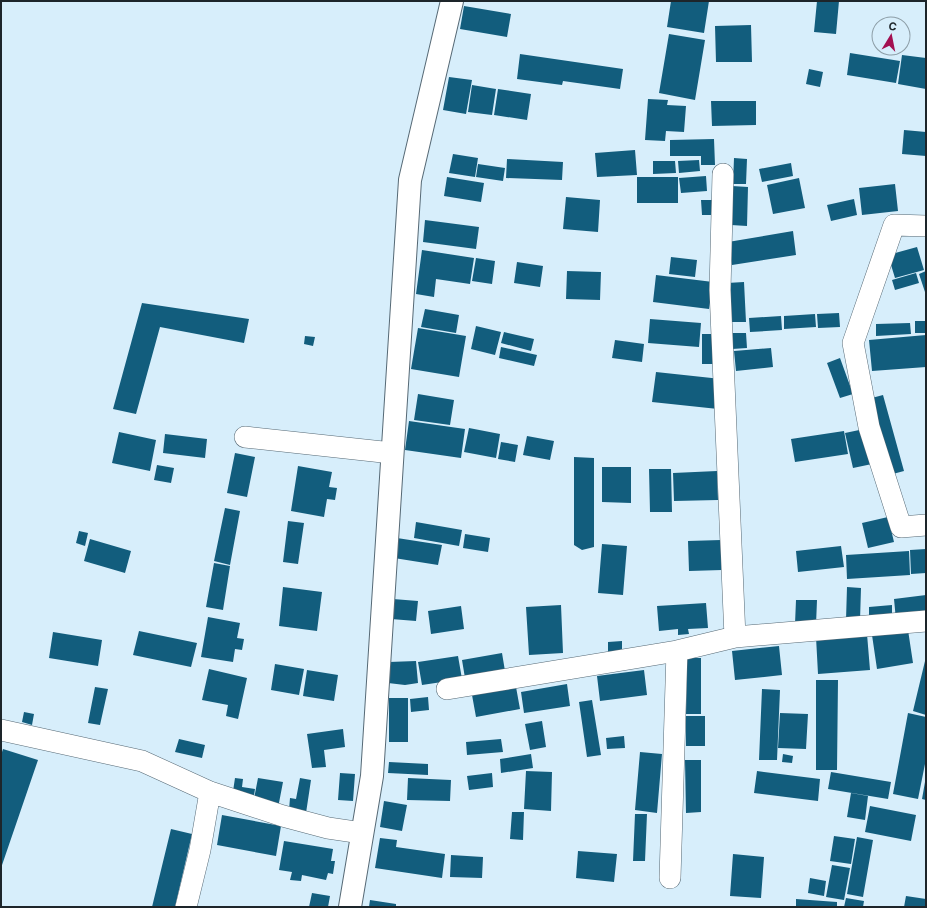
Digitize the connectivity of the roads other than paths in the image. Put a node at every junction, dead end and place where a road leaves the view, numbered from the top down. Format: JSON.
{"nodes":[{"id":1,"x":452,"y":1,"type":"edge"},
{"id":2,"x":723,"y":174,"type":"dead end"},
{"id":3,"x":926,"y":226,"type":"edge"},
{"id":4,"x":245,"y":437,"type":"dead end"},
{"id":5,"x":392,"y":454,"type":"junction"},
{"id":6,"x":926,"y":524,"type":"edge"},
{"id":7,"x":926,"y":621,"type":"edge"},
{"id":8,"x":734,"y":637,"type":"junction"},
{"id":9,"x":677,"y":651,"type":"junction"},
{"id":10,"x":447,"y":689,"type":"dead end"},
{"id":11,"x":1,"y":730,"type":"edge"},
{"id":12,"x":210,"y":792,"type":"junction"},
{"id":13,"x":362,"y":833,"type":"junction"},
{"id":14,"x":670,"y":878,"type":"dead end"},
{"id":15,"x":186,"y":907,"type":"edge"},
{"id":16,"x":350,"y":907,"type":"edge"}],
"edges":[{"from":1,"to":5,"type":"street"},
{"from":2,"to":8,"type":"street"},
{"from":3,"to":6,"type":"street"},
{"from":4,"to":5,"type":"street"},
{"from":5,"to":13,"type":"street"},
{"from":7,"to":8,"type":"street"},
{"from":8,"to":9,"type":"street"},
{"from":9,"to":10,"type":"street"},
{"from":9,"to":14,"type":"street"},
{"from":11,"to":12,"type":"street"},
{"from":12,"to":13,"type":"street"},
{"from":12,"to":15,"type":"street"},
{"from":13,"to":16,"type":"street"}]}
